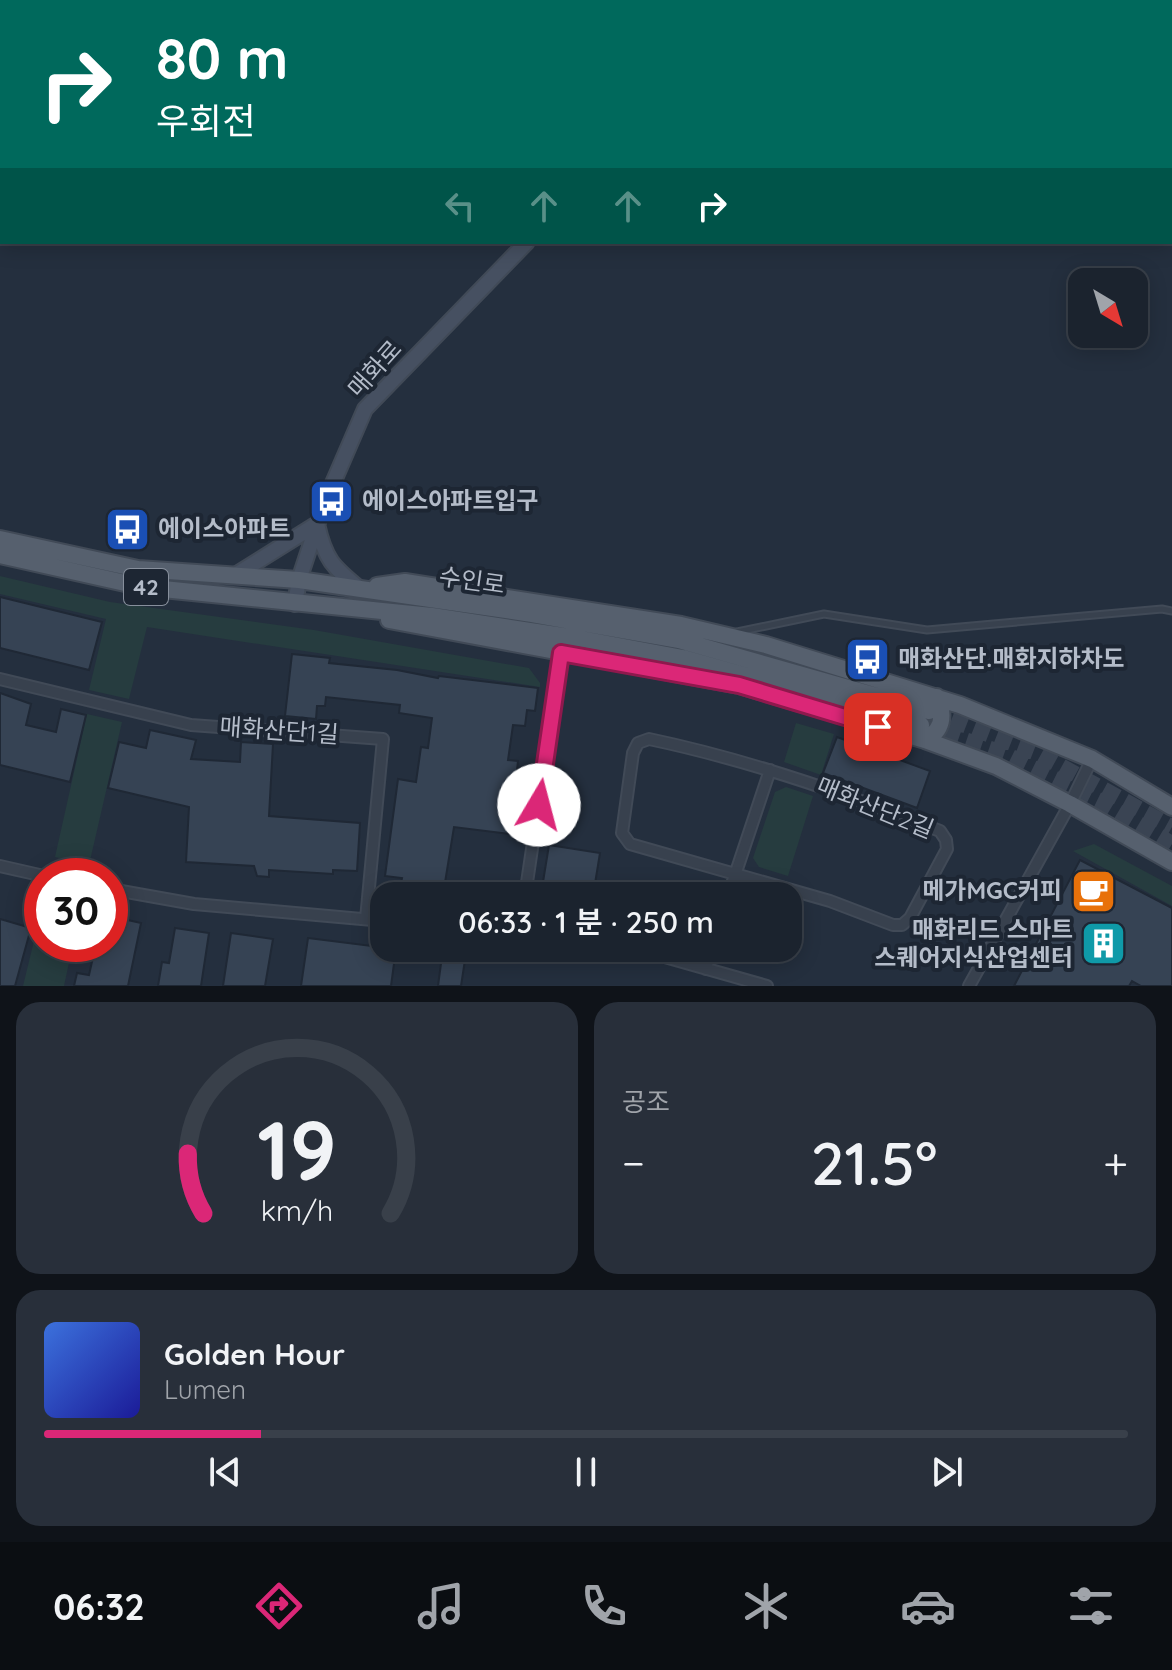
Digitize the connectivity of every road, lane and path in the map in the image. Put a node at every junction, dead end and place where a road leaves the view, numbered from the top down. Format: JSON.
{"nodes":[{"id":1,"x":525,"y":244,"type":"edge"},
{"id":2,"x":317,"y":524,"type":"junction"},
{"id":3,"x":0,"y":539,"type":"edge"},
{"id":4,"x":0,"y":555,"type":"edge"},
{"id":5,"x":234,"y":576,"type":"junction"},
{"id":6,"x":299,"y":580,"type":"junction"},
{"id":7,"x":360,"y":589,"type":"junction"},
{"id":8,"x":295,"y":604,"type":"junction"},
{"id":9,"x":362,"y":610,"type":"junction"},
{"id":10,"x":1172,"y":611,"type":"edge"},
{"id":11,"x":725,"y":635,"type":"junction"},
{"id":12,"x":561,"y":653,"type":"junction"},
{"id":13,"x":0,"y":679,"type":"edge"},
{"id":14,"x":928,"y":718,"type":"junction"},
{"id":15,"x":1092,"y":759,"type":"junction"},
{"id":16,"x":770,"y":770,"type":"junction"},
{"id":17,"x":1070,"y":804,"type":"junction"},
{"id":18,"x":1172,"y":807,"type":"edge"},
{"id":19,"x":1172,"y":862,"type":"edge"},
{"id":20,"x":0,"y":866,"type":"edge"},
{"id":21,"x":24,"y":871,"type":"edge"},
{"id":22,"x":735,"y":875,"type":"junction"},
{"id":23,"x":527,"y":882,"type":"edge"},
{"id":24,"x":733,"y":882,"type":"edge"},
{"id":25,"x":128,"y":892,"type":"edge"},
{"id":26,"x":366,"y":919,"type":"junction"},
{"id":27,"x":370,"y":919,"type":"edge"},
{"id":28,"x":682,"y":962,"type":"edge"},
{"id":29,"x":708,"y":962,"type":"edge"},
{"id":30,"x":706,"y":969,"type":"junction"},
{"id":31,"x":767,"y":986,"type":"edge"},
{"id":32,"x":969,"y":986,"type":"edge"}],
"edges":[{"from":1,"to":2,"type":"street","name":"매화로"},
{"from":2,"to":5,"type":"street"},
{"from":2,"to":6,"type":"street","name":"매화로"},
{"from":2,"to":7,"type":"street"},
{"from":3,"to":5,"type":"main road","name":"수인로","number":"42"},
{"from":4,"to":8,"type":"main road","name":"수인로","number":"42"},
{"from":5,"to":6,"type":"main road","name":"수인로","number":"42"},
{"from":6,"to":7,"type":"main road","name":"수인로","number":"42"},
{"from":6,"to":8,"type":"street","name":"매화로"},
{"from":7,"to":11,"type":"main road"},
{"from":7,"to":14,"type":"main road","name":"수인로","number":"42"},
{"from":8,"to":9,"type":"main road","name":"수인로","number":"42"},
{"from":9,"to":12,"type":"main road"},
{"from":9,"to":14,"type":"main road","name":"수인로","number":"42"},
{"from":10,"to":11,"type":"lane"},
{"from":11,"to":14,"type":"main road"},
{"from":12,"to":14,"type":"main road"},
{"from":12,"to":23,"type":"street"},
{"from":13,"to":26,"type":"street","name":"매화산단1길"},
{"from":14,"to":15,"type":"main road"},
{"from":14,"to":17,"type":"main road"},
{"from":15,"to":17,"type":"street"},
{"from":15,"to":18,"type":"main road"},
{"from":16,"to":22,"type":"street"},
{"from":16,"to":22,"type":"street","name":"매화산단2길"},
{"from":16,"to":22,"type":"street","name":"매화산단2길"},
{"from":17,"to":19,"type":"main road"},
{"from":17,"to":32,"type":"street"},
{"from":20,"to":21,"type":"street"},
{"from":22,"to":24,"type":"street"},
{"from":25,"to":26,"type":"street"},
{"from":26,"to":27,"type":"street"},
{"from":28,"to":30,"type":"street"},
{"from":29,"to":30,"type":"street"},
{"from":30,"to":31,"type":"street"}]}
